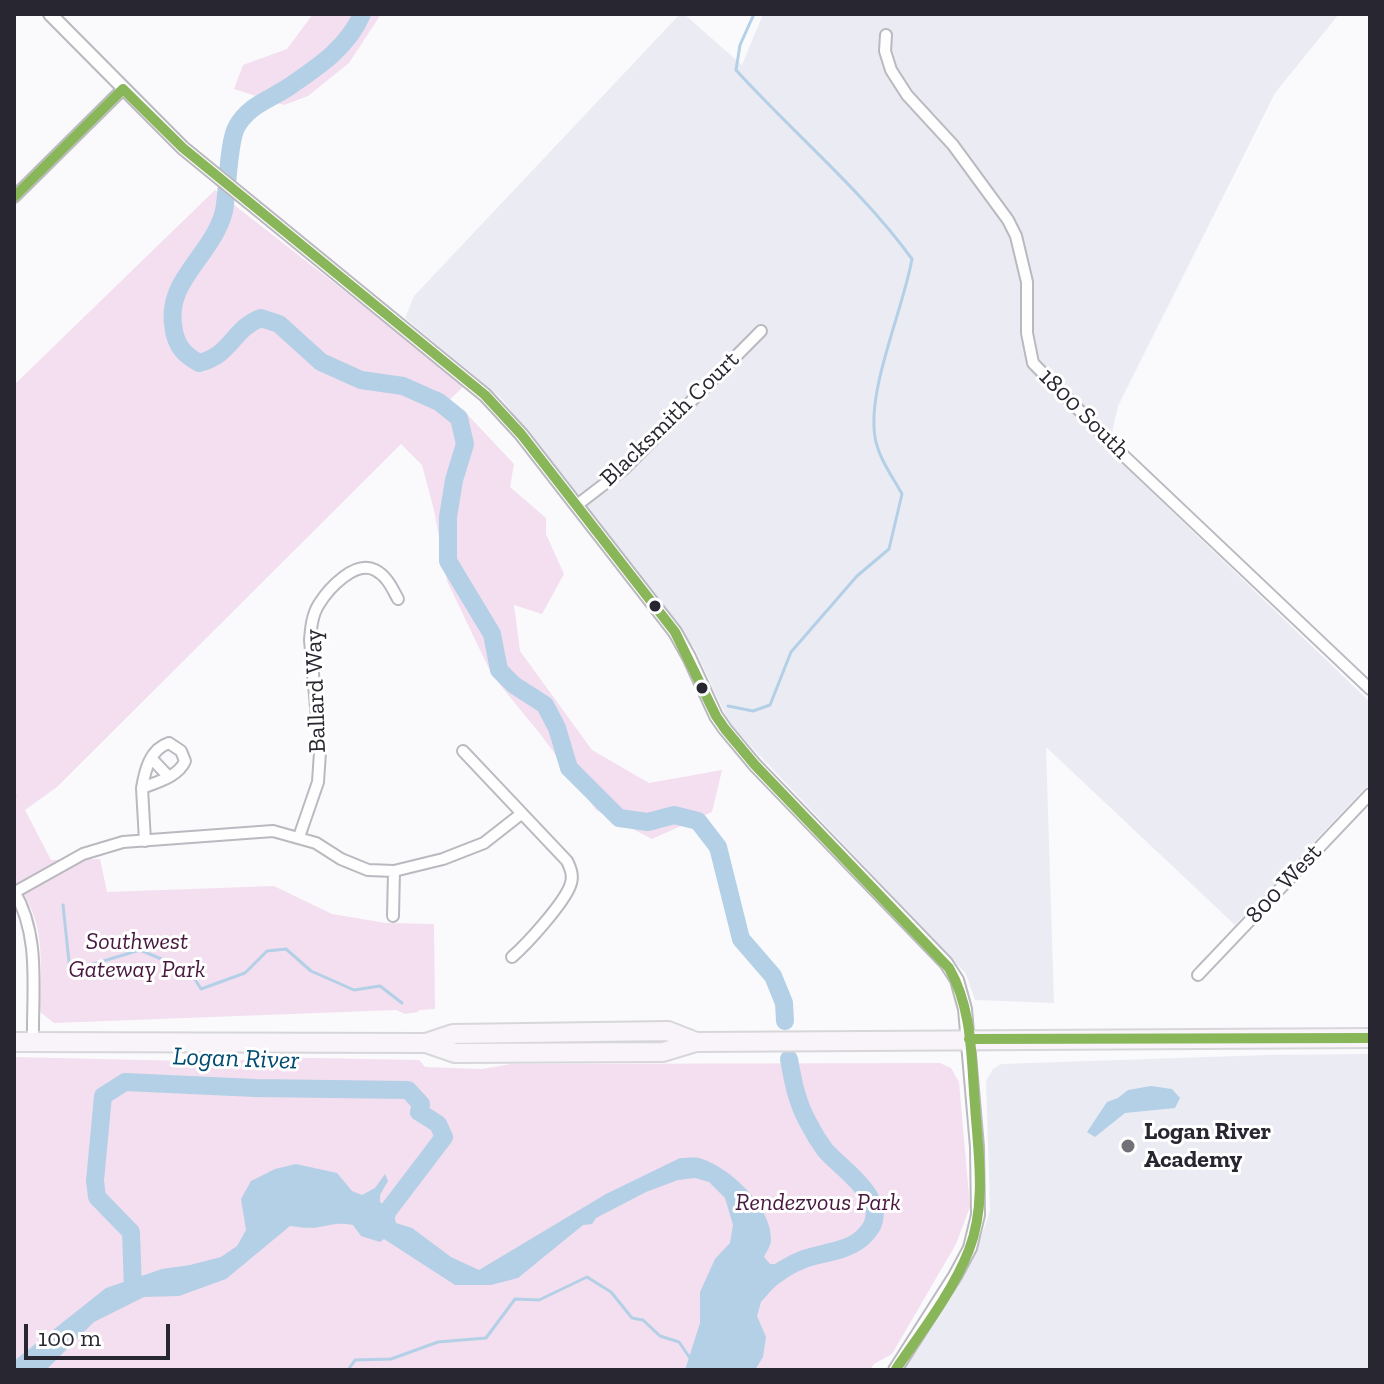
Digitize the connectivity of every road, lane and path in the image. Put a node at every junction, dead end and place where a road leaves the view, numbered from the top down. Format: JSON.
{"nodes":[{"id":1,"x":50,"y":14,"type":"edge"},
{"id":2,"x":886,"y":35,"type":"dead end"},
{"id":3,"x":123,"y":89,"type":"junction"},
{"id":4,"x":14,"y":197,"type":"edge"},
{"id":5,"x":761,"y":331,"type":"dead end"},
{"id":6,"x":577,"y":505,"type":"junction"},
{"id":7,"x":398,"y":599,"type":"dead end"},
{"id":8,"x":1370,"y":689,"type":"edge"},
{"id":9,"x":463,"y":751,"type":"dead end"},
{"id":10,"x":151,"y":758,"type":"junction"},
{"id":11,"x":169,"y":777,"type":"junction"},
{"id":12,"x":142,"y":788,"type":"junction"},
{"id":13,"x":1370,"y":794,"type":"edge"},
{"id":14,"x":521,"y":814,"type":"junction"},
{"id":15,"x":299,"y":837,"type":"junction"},
{"id":16,"x":145,"y":841,"type":"junction"},
{"id":17,"x":394,"y":871,"type":"junction"},
{"id":18,"x":14,"y":892,"type":"edge"},
{"id":19,"x":393,"y":916,"type":"dead end"},
{"id":20,"x":512,"y":957,"type":"dead end"},
{"id":21,"x":1198,"y":975,"type":"dead end"},
{"id":22,"x":1370,"y":1038,"type":"edge"},
{"id":23,"x":969,"y":1039,"type":"junction"},
{"id":24,"x":23,"y":1042,"type":"edge"},
{"id":25,"x":896,"y":1370,"type":"edge"}],
"edges":[{"from":1,"to":3,"type":"street"},
{"from":2,"to":8,"type":"street","name":"1800 South"},
{"from":3,"to":4,"type":"street"},
{"from":3,"to":6,"type":"street"},
{"from":5,"to":6,"type":"street","name":"Blacksmith Court"},
{"from":6,"to":23,"type":"street"},
{"from":7,"to":15,"type":"street","name":"Ballard Way"},
{"from":9,"to":14,"type":"street"},
{"from":10,"to":11,"type":"street"},
{"from":10,"to":11,"type":"street"},
{"from":10,"to":12,"type":"street"},
{"from":11,"to":12,"type":"street"},
{"from":12,"to":16,"type":"street"},
{"from":13,"to":21,"type":"street","name":"800 West"},
{"from":14,"to":17,"type":"street"},
{"from":14,"to":20,"type":"street"},
{"from":15,"to":16,"type":"street"},
{"from":15,"to":17,"type":"street"},
{"from":16,"to":18,"type":"street"},
{"from":17,"to":19,"type":"street"},
{"from":18,"to":24,"type":"street"},
{"from":22,"to":23,"type":"highway"},
{"from":23,"to":24,"type":"highway"},
{"from":23,"to":25,"type":"street"}]}
